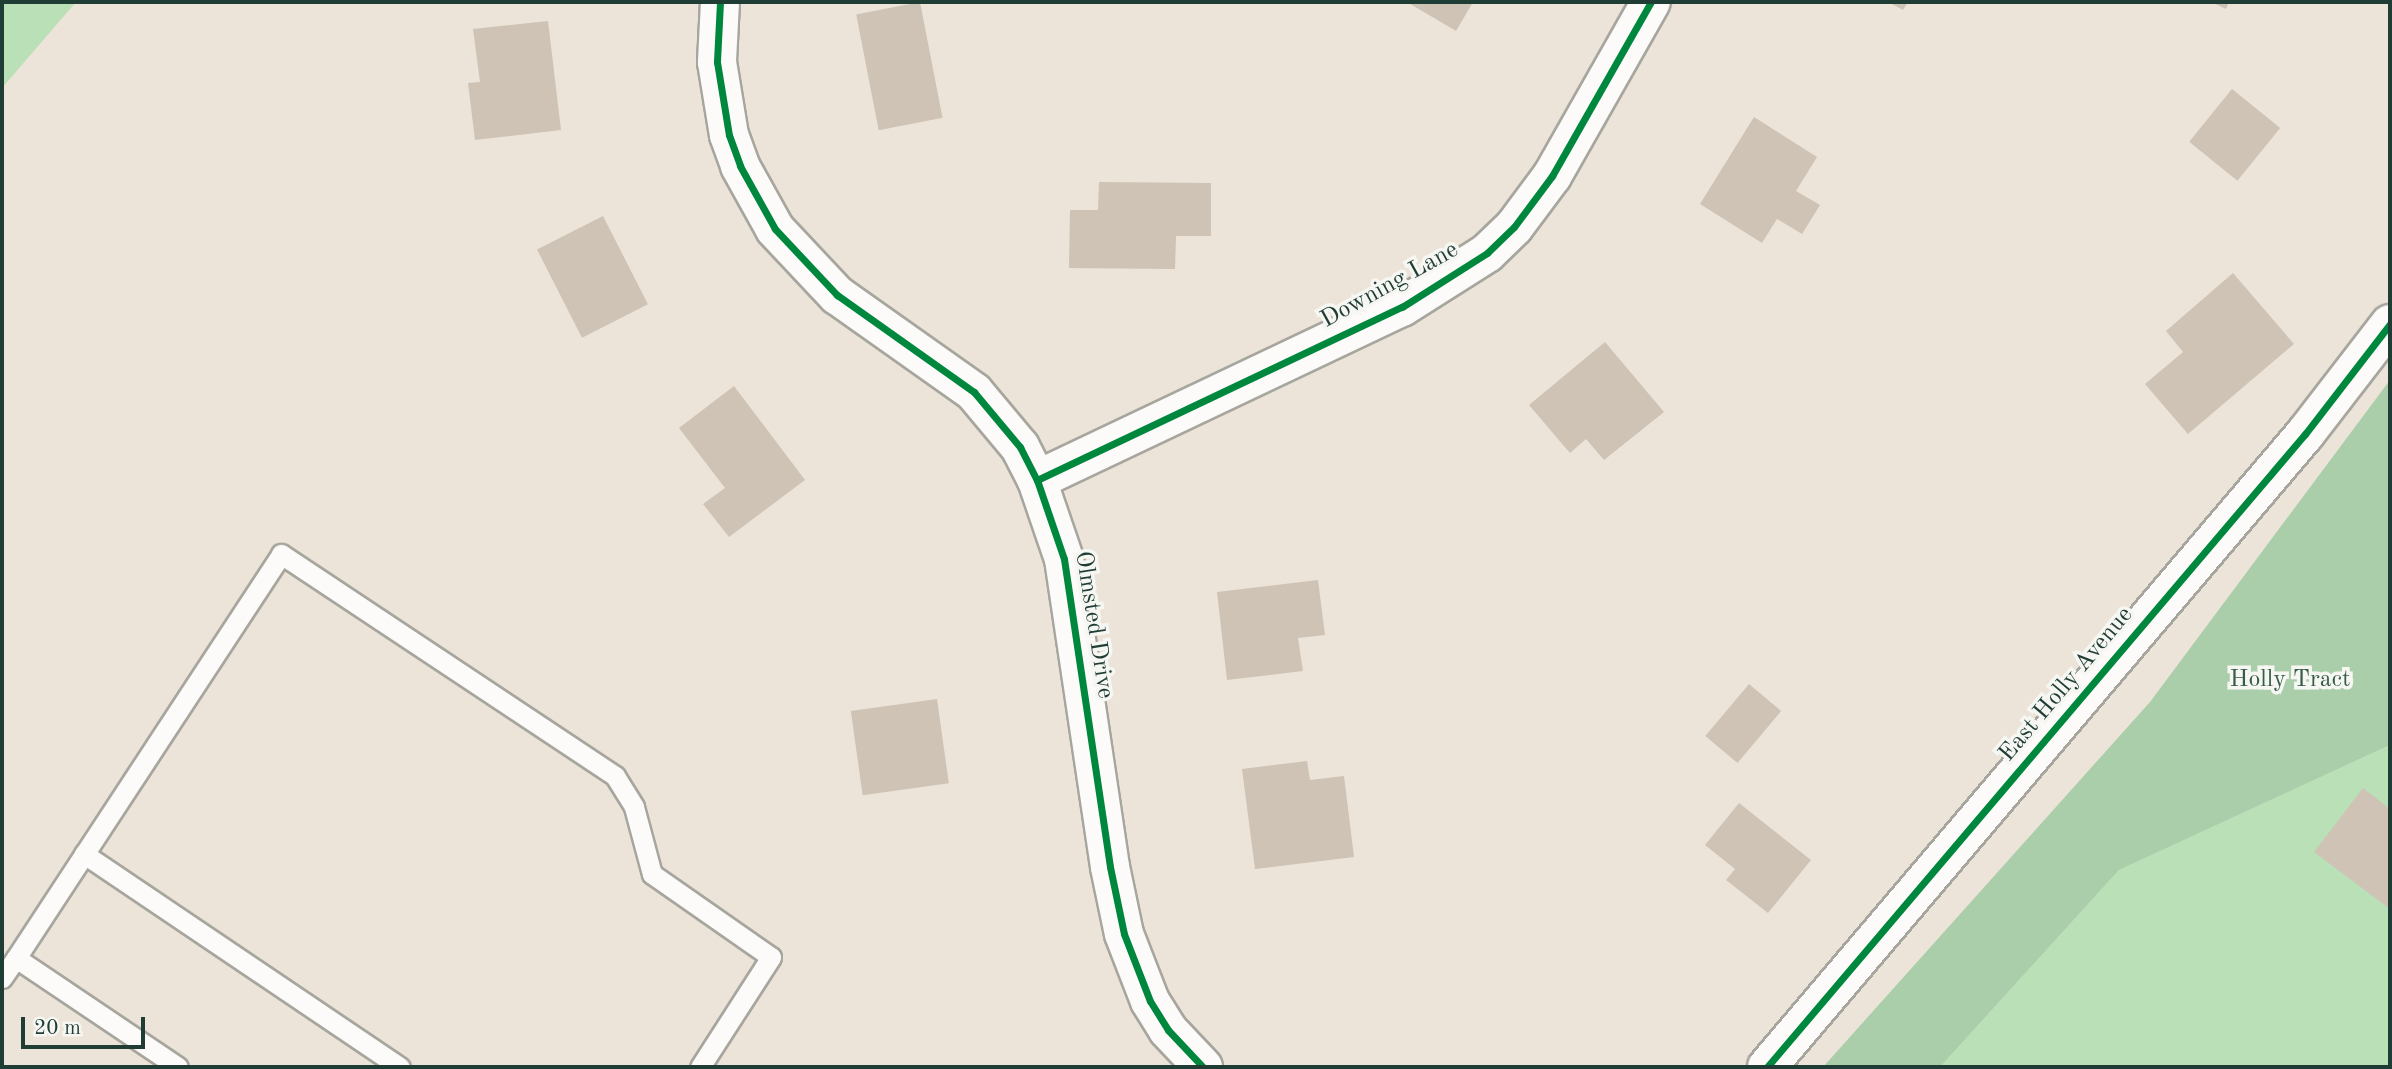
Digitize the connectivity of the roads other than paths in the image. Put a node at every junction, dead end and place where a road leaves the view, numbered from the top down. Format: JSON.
{"nodes":[{"id":1,"x":720,"y":2,"type":"edge"},
{"id":2,"x":1651,"y":2,"type":"edge"},
{"id":3,"x":2390,"y":324,"type":"edge"},
{"id":4,"x":1037,"y":480,"type":"junction"},
{"id":5,"x":84,"y":854,"type":"junction"},
{"id":6,"x":16,"y":958,"type":"junction"},
{"id":7,"x":2,"y":978,"type":"edge"},
{"id":8,"x":178,"y":1067,"type":"edge"},
{"id":9,"x":400,"y":1067,"type":"edge"},
{"id":10,"x":700,"y":1067,"type":"edge"},
{"id":11,"x":1203,"y":1067,"type":"edge"},
{"id":12,"x":1767,"y":1067,"type":"edge"}],
"edges":[{"from":1,"to":4,"type":"street","name":"Olmsted Drive"},
{"from":2,"to":4,"type":"street","name":"Downing Lane"},
{"from":3,"to":12,"type":"street","name":"East Holly Avenue"},
{"from":4,"to":11,"type":"street","name":"Olmsted Drive"},
{"from":5,"to":6,"type":"lane"},
{"from":5,"to":9,"type":"lane"},
{"from":5,"to":10,"type":"lane"},
{"from":6,"to":7,"type":"lane"},
{"from":6,"to":8,"type":"lane"}]}
